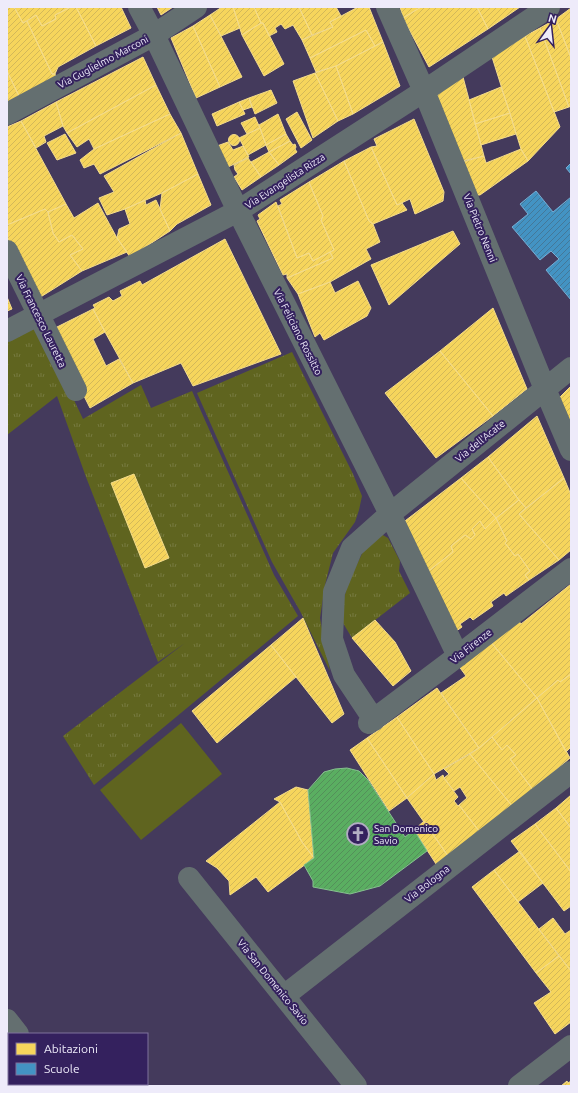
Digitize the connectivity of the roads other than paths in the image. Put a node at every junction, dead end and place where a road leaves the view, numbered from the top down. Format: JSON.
{"nodes":[{"id":1,"x":139,"y":7,"type":"edge"},
{"id":2,"x":196,"y":7,"type":"edge"},
{"id":3,"x":387,"y":7,"type":"edge"},
{"id":4,"x":549,"y":7,"type":"edge"},
{"id":5,"x":154,"y":35,"type":"junction"},
{"id":6,"x":424,"y":91,"type":"junction"},
{"id":7,"x":7,"y":114,"type":"edge"},
{"id":8,"x":238,"y":211,"type":"junction"},
{"id":9,"x":7,"y":251,"type":"edge"},
{"id":10,"x":39,"y":315,"type":"junction"},
{"id":11,"x":7,"y":331,"type":"edge"},
{"id":12,"x":571,"y":368,"type":"edge"},
{"id":13,"x":544,"y":389,"type":"junction"},
{"id":14,"x":76,"y":390,"type":"dead end"},
{"id":15,"x":571,"y":450,"type":"edge"},
{"id":16,"x":390,"y":514,"type":"junction"},
{"id":17,"x":571,"y":568,"type":"edge"},
{"id":18,"x":458,"y":656,"type":"junction"},
{"id":19,"x":371,"y":721,"type":"joint"},
{"id":20,"x":571,"y":772,"type":"edge"},
{"id":21,"x":189,"y":878,"type":"dead end"},
{"id":22,"x":284,"y":996,"type":"junction"},
{"id":23,"x":7,"y":1020,"type":"edge"},
{"id":24,"x":17,"y":1033,"type":"edge"},
{"id":25,"x":571,"y":1046,"type":"edge"},
{"id":26,"x":352,"y":1085,"type":"edge"},
{"id":27,"x":519,"y":1086,"type":"edge"}],
"edges":[{"from":1,"to":5,"type":"street","name":"Via Feliciano Rossitto"},
{"from":2,"to":5,"type":"street","name":"Via Guglielmo Marconi"},
{"from":3,"to":6,"type":"street","name":"Via Pietro Nenni"},
{"from":4,"to":6,"type":"street","name":"Via Evangelista Rizza"},
{"from":5,"to":7,"type":"street","name":"Via Guglielmo Marconi"},
{"from":5,"to":8,"type":"street","name":"Via Feliciano Rossitto"},
{"from":6,"to":8,"type":"street","name":"Via Evangelista Rizza"},
{"from":6,"to":13,"type":"street","name":"Via Pietro Nenni"},
{"from":8,"to":10,"type":"street","name":"Via Evangelista Rizza"},
{"from":8,"to":16,"type":"street","name":"Via Feliciano Rossitto"},
{"from":9,"to":10,"type":"street","name":"Via Francesco Lauretta"},
{"from":10,"to":11,"type":"street","name":"Via Evangelista Rizza"},
{"from":10,"to":14,"type":"street","name":"Via Francesco Lauretta"},
{"from":12,"to":13,"type":"street","name":"Via dell'Acate"},
{"from":13,"to":15,"type":"street","name":"Via Pietro Nenni"},
{"from":13,"to":16,"type":"street","name":"Via dell'Acate"},
{"from":16,"to":18,"type":"street","name":"Via Feliciano Rossitto"},
{"from":16,"to":19,"type":"street","name":"Via dell'Acate"},
{"from":17,"to":18,"type":"street","name":"Via Firenze"},
{"from":18,"to":19,"type":"street","name":"Via Firenze"},
{"from":20,"to":22,"type":"street","name":"Via Bologna"},
{"from":21,"to":22,"type":"street","name":"Via San Domenico Savio"},
{"from":22,"to":26,"type":"street","name":"Via San Domenico Savio"},
{"from":23,"to":24,"type":"street"},
{"from":25,"to":27,"type":"street"}]}
